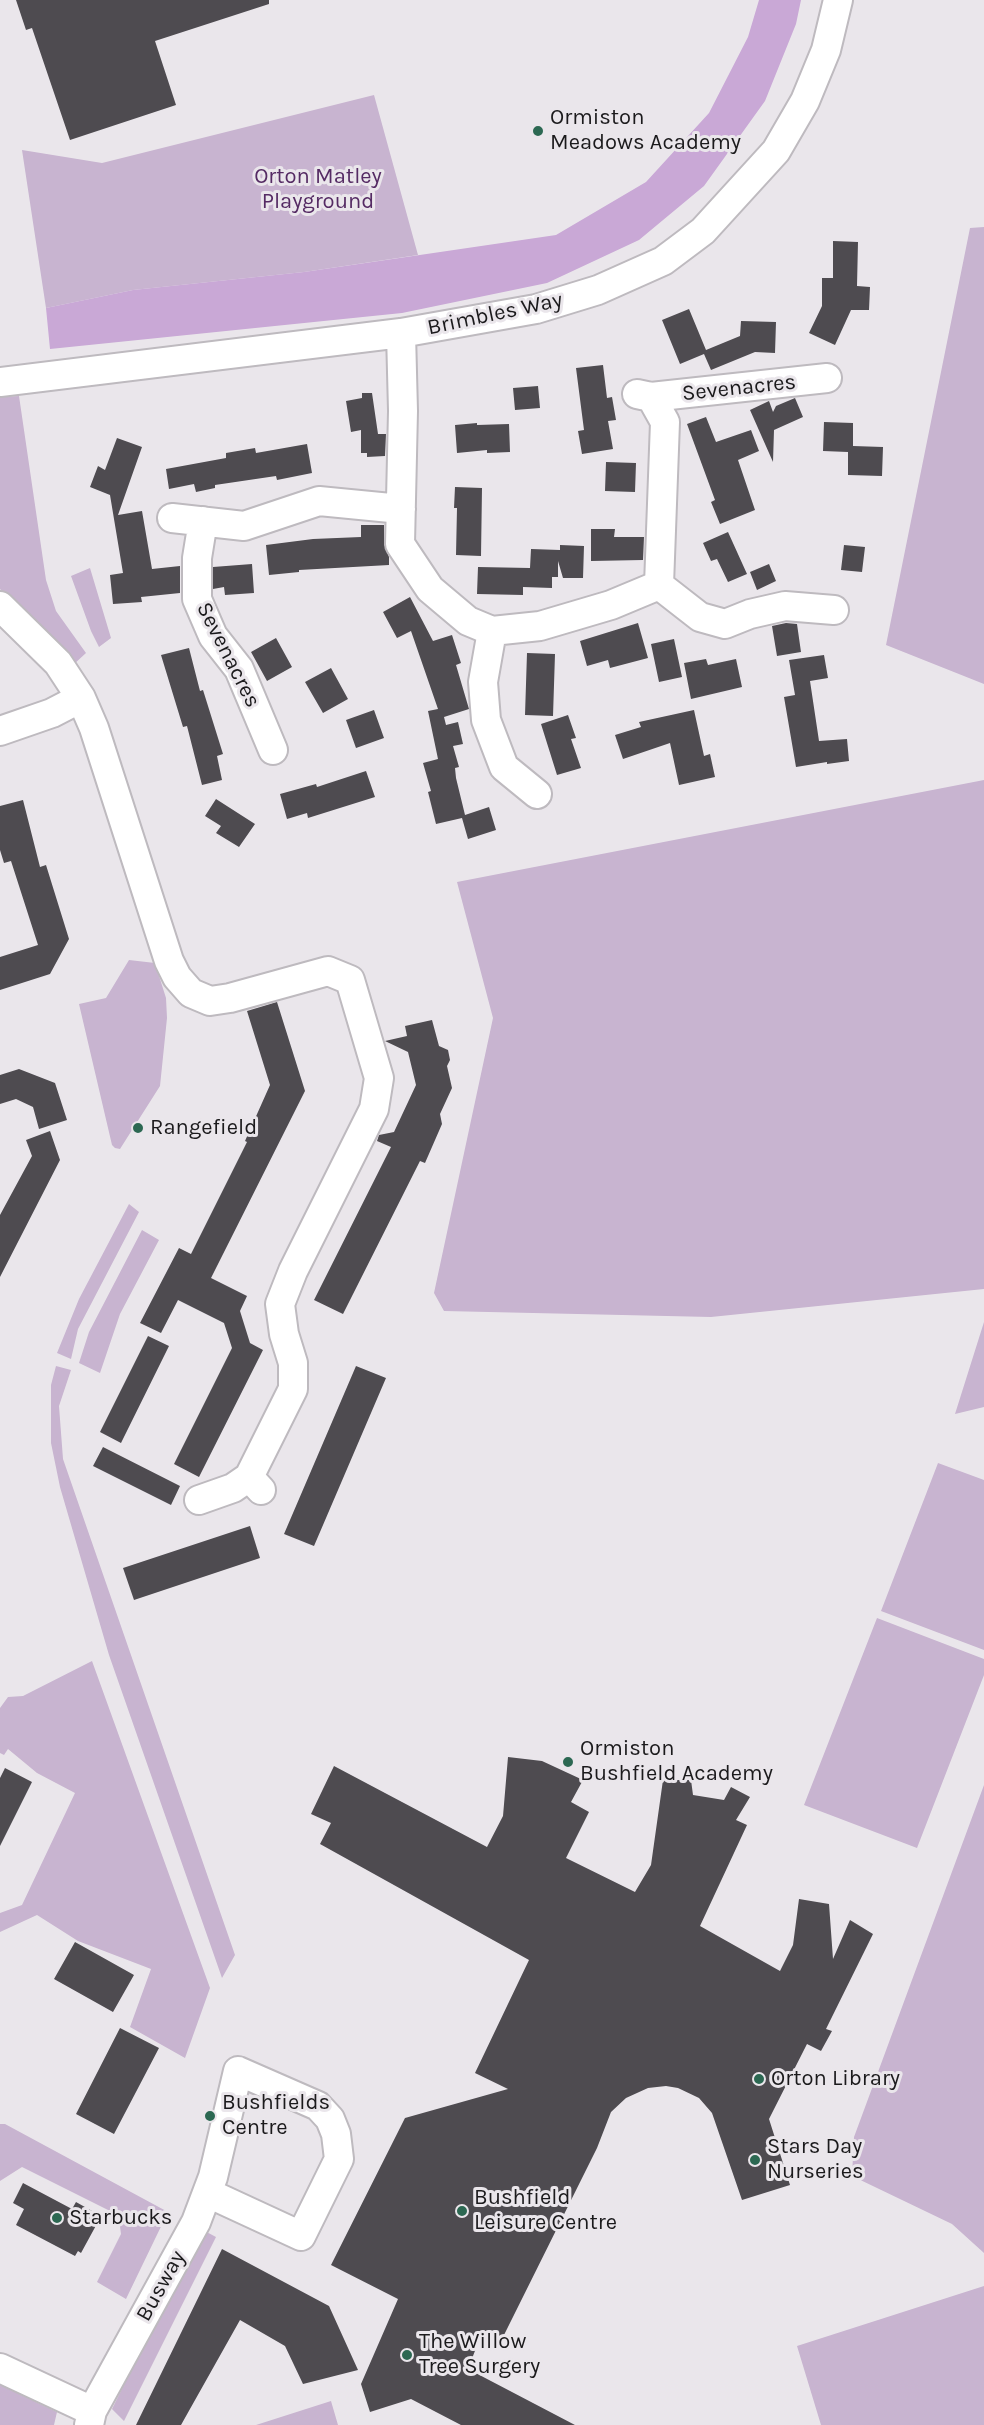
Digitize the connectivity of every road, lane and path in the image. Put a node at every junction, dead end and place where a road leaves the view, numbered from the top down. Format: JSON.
{"nodes":[{"id":1,"x":838,"y":0,"type":"edge"},
{"id":2,"x":401,"y":333,"type":"junction"},
{"id":3,"x":827,"y":378,"type":"dead end"},
{"id":4,"x":0,"y":382,"type":"edge"},
{"id":5,"x":401,"y":509,"type":"junction"},
{"id":6,"x":172,"y":518,"type":"dead end"},
{"id":7,"x":203,"y":521,"type":"junction"},
{"id":8,"x":659,"y":585,"type":"junction"},
{"id":9,"x":0,"y":606,"type":"edge"},
{"id":10,"x":834,"y":610,"type":"dead end"},
{"id":11,"x":492,"y":631,"type":"junction"},
{"id":12,"x":81,"y":698,"type":"junction"},
{"id":13,"x":0,"y":731,"type":"edge"},
{"id":14,"x":273,"y":750,"type":"dead end"},
{"id":15,"x":537,"y":794,"type":"dead end"},
{"id":16,"x":199,"y":1500,"type":"dead end"},
{"id":17,"x":208,"y":2193,"type":"junction"},
{"id":18,"x":0,"y":2368,"type":"edge"},
{"id":19,"x":91,"y":2418,"type":"edge"}],
"edges":[{"from":1,"to":2,"type":"street","name":"Brimbles Way"},
{"from":2,"to":4,"type":"street","name":"Brimbles Way"},
{"from":2,"to":5,"type":"street"},
{"from":3,"to":8,"type":"street","name":"Sevenacres"},
{"from":5,"to":7,"type":"street"},
{"from":5,"to":11,"type":"street"},
{"from":6,"to":7,"type":"street"},
{"from":7,"to":14,"type":"street","name":"Sevenacres"},
{"from":8,"to":10,"type":"street"},
{"from":8,"to":11,"type":"street"},
{"from":9,"to":12,"type":"street"},
{"from":11,"to":15,"type":"street"},
{"from":12,"to":13,"type":"street"},
{"from":12,"to":16,"type":"street"},
{"from":17,"to":17,"type":"street","name":"Busway"},
{"from":17,"to":19,"type":"street","name":"Busway"},
{"from":18,"to":19,"type":"street"}]}
